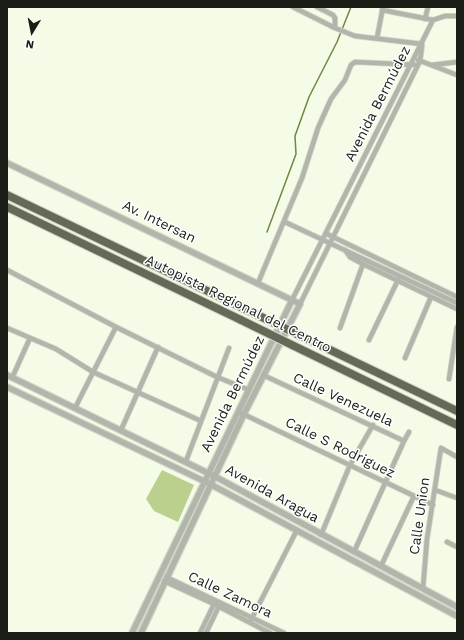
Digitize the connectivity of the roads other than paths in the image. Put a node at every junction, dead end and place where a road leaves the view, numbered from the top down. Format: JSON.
{"nodes":[{"id":1,"x":293,"y":7,"type":"edge"},
{"id":2,"x":317,"y":7,"type":"edge"},
{"id":3,"x":428,"y":7,"type":"edge"},
{"id":4,"x":383,"y":9,"type":"edge"},
{"id":5,"x":457,"y":16,"type":"edge"},
{"id":6,"x":425,"y":19,"type":"junction"},
{"id":7,"x":433,"y":20,"type":"junction"},
{"id":8,"x":340,"y":30,"type":"junction"},
{"id":9,"x":376,"y":38,"type":"junction"},
{"id":10,"x":422,"y":44,"type":"junction"},
{"id":11,"x":414,"y":58,"type":"junction"},
{"id":12,"x":457,"y":62,"type":"edge"},
{"id":13,"x":419,"y":63,"type":"junction"},
{"id":14,"x":410,"y":64,"type":"junction"},
{"id":15,"x":430,"y":65,"type":"junction"},
{"id":16,"x":457,"y":75,"type":"edge"},
{"id":17,"x":7,"y":163,"type":"edge"},
{"id":18,"x":7,"y":195,"type":"edge"},
{"id":19,"x":7,"y":207,"type":"edge"},
{"id":20,"x":284,"y":222,"type":"junction"},
{"id":21,"x":327,"y":234,"type":"junction"},
{"id":22,"x":334,"y":237,"type":"junction"},
{"id":23,"x":323,"y":241,"type":"junction"},
{"id":24,"x":331,"y":243,"type":"junction"},
{"id":25,"x":345,"y":250,"type":"junction"},
{"id":26,"x":363,"y":264,"type":"junction"},
{"id":27,"x":7,"y":270,"type":"edge"},
{"id":28,"x":399,"y":279,"type":"junction"},
{"id":29,"x":258,"y":283,"type":"junction"},
{"id":30,"x":431,"y":297,"type":"junction"},
{"id":31,"x":457,"y":297,"type":"edge"},
{"id":32,"x":292,"y":300,"type":"junction"},
{"id":33,"x":457,"y":303,"type":"edge"},
{"id":34,"x":300,"y":304,"type":"junction"},
{"id":35,"x":457,"y":309,"type":"edge"},
{"id":36,"x":116,"y":327,"type":"junction"},
{"id":37,"x":457,"y":327,"type":"edge"},
{"id":38,"x":7,"y":328,"type":"edge"},
{"id":39,"x":340,"y":328,"type":"dead end"},
{"id":40,"x":30,"y":338,"type":"junction"},
{"id":41,"x":369,"y":340,"type":"dead end"},
{"id":42,"x":158,"y":347,"type":"junction"},
{"id":43,"x":229,"y":348,"type":"dead end"},
{"id":44,"x":405,"y":358,"type":"dead end"},
{"id":45,"x":94,"y":372,"type":"junction"},
{"id":46,"x":263,"y":374,"type":"junction"},
{"id":47,"x":10,"y":377,"type":"edge"},
{"id":48,"x":217,"y":377,"type":"junction"},
{"id":49,"x":449,"y":379,"type":"dead end"},
{"id":50,"x":7,"y":387,"type":"edge"},
{"id":51,"x":249,"y":390,"type":"junction"},
{"id":52,"x":138,"y":392,"type":"junction"},
{"id":53,"x":75,"y":408,"type":"junction"},
{"id":54,"x":457,"y":411,"type":"edge"},
{"id":55,"x":241,"y":413,"type":"junction"},
{"id":56,"x":201,"y":421,"type":"junction"},
{"id":57,"x":373,"y":425,"type":"junction"},
{"id":58,"x":457,"y":425,"type":"edge"},
{"id":59,"x":121,"y":430,"type":"junction"},
{"id":60,"x":409,"y":432,"type":"dead end"},
{"id":61,"x":404,"y":441,"type":"junction"},
{"id":62,"x":457,"y":457,"type":"edge"},
{"id":63,"x":186,"y":461,"type":"junction"},
{"id":64,"x":350,"y":465,"type":"junction"},
{"id":65,"x":208,"y":472,"type":"junction"},
{"id":66,"x":214,"y":476,"type":"junction"},
{"id":67,"x":204,"y":481,"type":"junction"},
{"id":68,"x":385,"y":482,"type":"junction"},
{"id":69,"x":210,"y":484,"type":"junction"},
{"id":70,"x":435,"y":490,"type":"junction"},
{"id":71,"x":414,"y":496,"type":"junction"},
{"id":72,"x":457,"y":498,"type":"edge"},
{"id":73,"x":433,"y":505,"type":"junction"},
{"id":74,"x":297,"y":530,"type":"junction"},
{"id":75,"x":321,"y":535,"type":"junction"},
{"id":76,"x":447,"y":542,"type":"dead end"},
{"id":77,"x":457,"y":547,"type":"edge"},
{"id":78,"x":354,"y":552,"type":"junction"},
{"id":79,"x":381,"y":566,"type":"junction"},
{"id":80,"x":165,"y":579,"type":"junction"},
{"id":81,"x":423,"y":588,"type":"junction"},
{"id":82,"x":217,"y":604,"type":"junction"},
{"id":83,"x":457,"y":607,"type":"edge"},
{"id":84,"x":457,"y":616,"type":"edge"},
{"id":85,"x":251,"y":620,"type":"junction"},
{"id":86,"x":132,"y":633,"type":"edge"},
{"id":87,"x":141,"y":633,"type":"edge"},
{"id":88,"x":200,"y":633,"type":"edge"},
{"id":89,"x":206,"y":633,"type":"edge"},
{"id":90,"x":270,"y":633,"type":"edge"},
{"id":91,"x":284,"y":633,"type":"edge"}],
"edges":[{"from":1,"to":8,"type":"street"},
{"from":2,"to":8,"type":"street"},
{"from":3,"to":6,"type":"street"},
{"from":4,"to":6,"type":"street"},
{"from":4,"to":9,"type":"street"},
{"from":5,"to":7,"type":"street"},
{"from":6,"to":7,"type":"street"},
{"from":7,"to":10,"type":"street"},
{"from":8,"to":9,"type":"street"},
{"from":9,"to":10,"type":"street"},
{"from":10,"to":11,"type":"street","name":"Avenida Bermúdez"},
{"from":10,"to":13,"type":"street","name":"Avenida Bermúdez"},
{"from":11,"to":13,"type":"street"},
{"from":11,"to":14,"type":"street","name":"Avenida Bermúdez"},
{"from":12,"to":15,"type":"street"},
{"from":13,"to":14,"type":"street"},
{"from":13,"to":15,"type":"street"},
{"from":13,"to":22,"type":"street","name":"Avenida Bermúdez"},
{"from":14,"to":20,"type":"street"},
{"from":14,"to":21,"type":"street","name":"Avenida Bermúdez"},
{"from":15,"to":16,"type":"street"},
{"from":17,"to":29,"type":"street","name":"Av. Intersan"},
{"from":18,"to":54,"type":"highway","name":"Autopista Regional del Centro","bridge":true},
{"from":19,"to":58,"type":"highway","name":"Autopista Regional del Centro","bridge":true},
{"from":20,"to":23,"type":"street"},
{"from":20,"to":29,"type":"street"},
{"from":21,"to":22,"type":"street"},
{"from":21,"to":23,"type":"street","name":"Avenida Bermúdez"},
{"from":22,"to":24,"type":"street","name":"Avenida Bermúdez"},
{"from":22,"to":31,"type":"street"},
{"from":23,"to":24,"type":"street"},
{"from":23,"to":32,"type":"street","name":"Avenida Bermúdez"},
{"from":24,"to":25,"type":"street"},
{"from":24,"to":34,"type":"street","name":"Avenida Bermúdez"},
{"from":25,"to":26,"type":"street"},
{"from":25,"to":28,"type":"street"},
{"from":26,"to":28,"type":"street"},
{"from":26,"to":39,"type":"street"},
{"from":27,"to":36,"type":"street"},
{"from":28,"to":30,"type":"street"},
{"from":28,"to":33,"type":"street"},
{"from":28,"to":41,"type":"street"},
{"from":29,"to":32,"type":"street","name":"Av. Intersan"},
{"from":30,"to":35,"type":"street"},
{"from":30,"to":44,"type":"street"},
{"from":32,"to":34,"type":"street","name":"Av. Intersan"},
{"from":32,"to":51,"type":"street","name":"Avenida Bermúdez"},
{"from":34,"to":46,"type":"street","name":"Avenida Bermúdez"},
{"from":36,"to":42,"type":"street"},
{"from":36,"to":45,"type":"street"},
{"from":37,"to":49,"type":"street"},
{"from":38,"to":40,"type":"street"},
{"from":40,"to":45,"type":"street"},
{"from":40,"to":47,"type":"street"},
{"from":42,"to":48,"type":"street"},
{"from":42,"to":52,"type":"street"},
{"from":43,"to":48,"type":"street"},
{"from":45,"to":52,"type":"street"},
{"from":45,"to":53,"type":"street"},
{"from":46,"to":55,"type":"street","name":"Avenida Bermúdez"},
{"from":46,"to":57,"type":"street","name":"Calle Venezuela"},
{"from":47,"to":53,"type":"street","name":"Avenida Aragua"},
{"from":48,"to":51,"type":"street"},
{"from":48,"to":56,"type":"street"},
{"from":50,"to":67,"type":"street","name":"Avenida Aragua"},
{"from":51,"to":55,"type":"street","name":"Avenida Bermúdez"},
{"from":52,"to":56,"type":"street"},
{"from":52,"to":59,"type":"street"},
{"from":53,"to":59,"type":"street","name":"Avenida Aragua"},
{"from":55,"to":64,"type":"street","name":"Calle S Rodriguez"},
{"from":55,"to":65,"type":"street","name":"Avenida Bermúdez"},
{"from":55,"to":66,"type":"street","name":"Avenida Bermúdez"},
{"from":56,"to":63,"type":"street"},
{"from":57,"to":61,"type":"street","name":"Calle Venezuela"},
{"from":57,"to":64,"type":"street"},
{"from":59,"to":63,"type":"street","name":"Avenida Aragua"},
{"from":60,"to":61,"type":"street","name":"Calle Venezuela"},
{"from":61,"to":68,"type":"street"},
{"from":62,"to":70,"type":"street","name":"Calle Union"},
{"from":63,"to":65,"type":"street","name":"Avenida Aragua"},
{"from":64,"to":68,"type":"street","name":"Calle S Rodriguez"},
{"from":64,"to":75,"type":"street"},
{"from":65,"to":66,"type":"street","name":"Avenida Aragua"},
{"from":65,"to":67,"type":"street","name":"Avenida Bermúdez"},
{"from":66,"to":69,"type":"street","name":"Avenida Bermúdez"},
{"from":66,"to":75,"type":"street","name":"Avenida Aragua"},
{"from":67,"to":69,"type":"street","name":"Avenida Aragua"},
{"from":67,"to":86,"type":"street","name":"Avenida Bermúdez"},
{"from":68,"to":71,"type":"street","name":"Calle S Rodriguez"},
{"from":68,"to":78,"type":"street"},
{"from":69,"to":74,"type":"street","name":"Avenida Aragua"},
{"from":69,"to":80,"type":"street","name":"Avenida Bermúdez"},
{"from":70,"to":72,"type":"street"},
{"from":70,"to":73,"type":"street","name":"Calle Union"},
{"from":71,"to":73,"type":"street","name":"Calle S Rodriguez"},
{"from":71,"to":79,"type":"street"},
{"from":73,"to":81,"type":"street","name":"Calle Union"},
{"from":74,"to":84,"type":"street","name":"Avenida Aragua"},
{"from":74,"to":85,"type":"street"},
{"from":75,"to":78,"type":"street","name":"Avenida Aragua"},
{"from":76,"to":77,"type":"street"},
{"from":78,"to":79,"type":"street","name":"Avenida Aragua"},
{"from":79,"to":81,"type":"street","name":"Avenida Aragua"},
{"from":80,"to":82,"type":"street","name":"Calle Zamora"},
{"from":80,"to":87,"type":"street","name":"Avenida Bermúdez"},
{"from":81,"to":83,"type":"street","name":"Avenida Aragua"},
{"from":82,"to":85,"type":"street","name":"Calle Zamora"},
{"from":82,"to":88,"type":"street"},
{"from":82,"to":89,"type":"street"},
{"from":85,"to":90,"type":"street","name":"Calle Zamora"},
{"from":85,"to":91,"type":"street","name":"Calle Zamora"}]}
